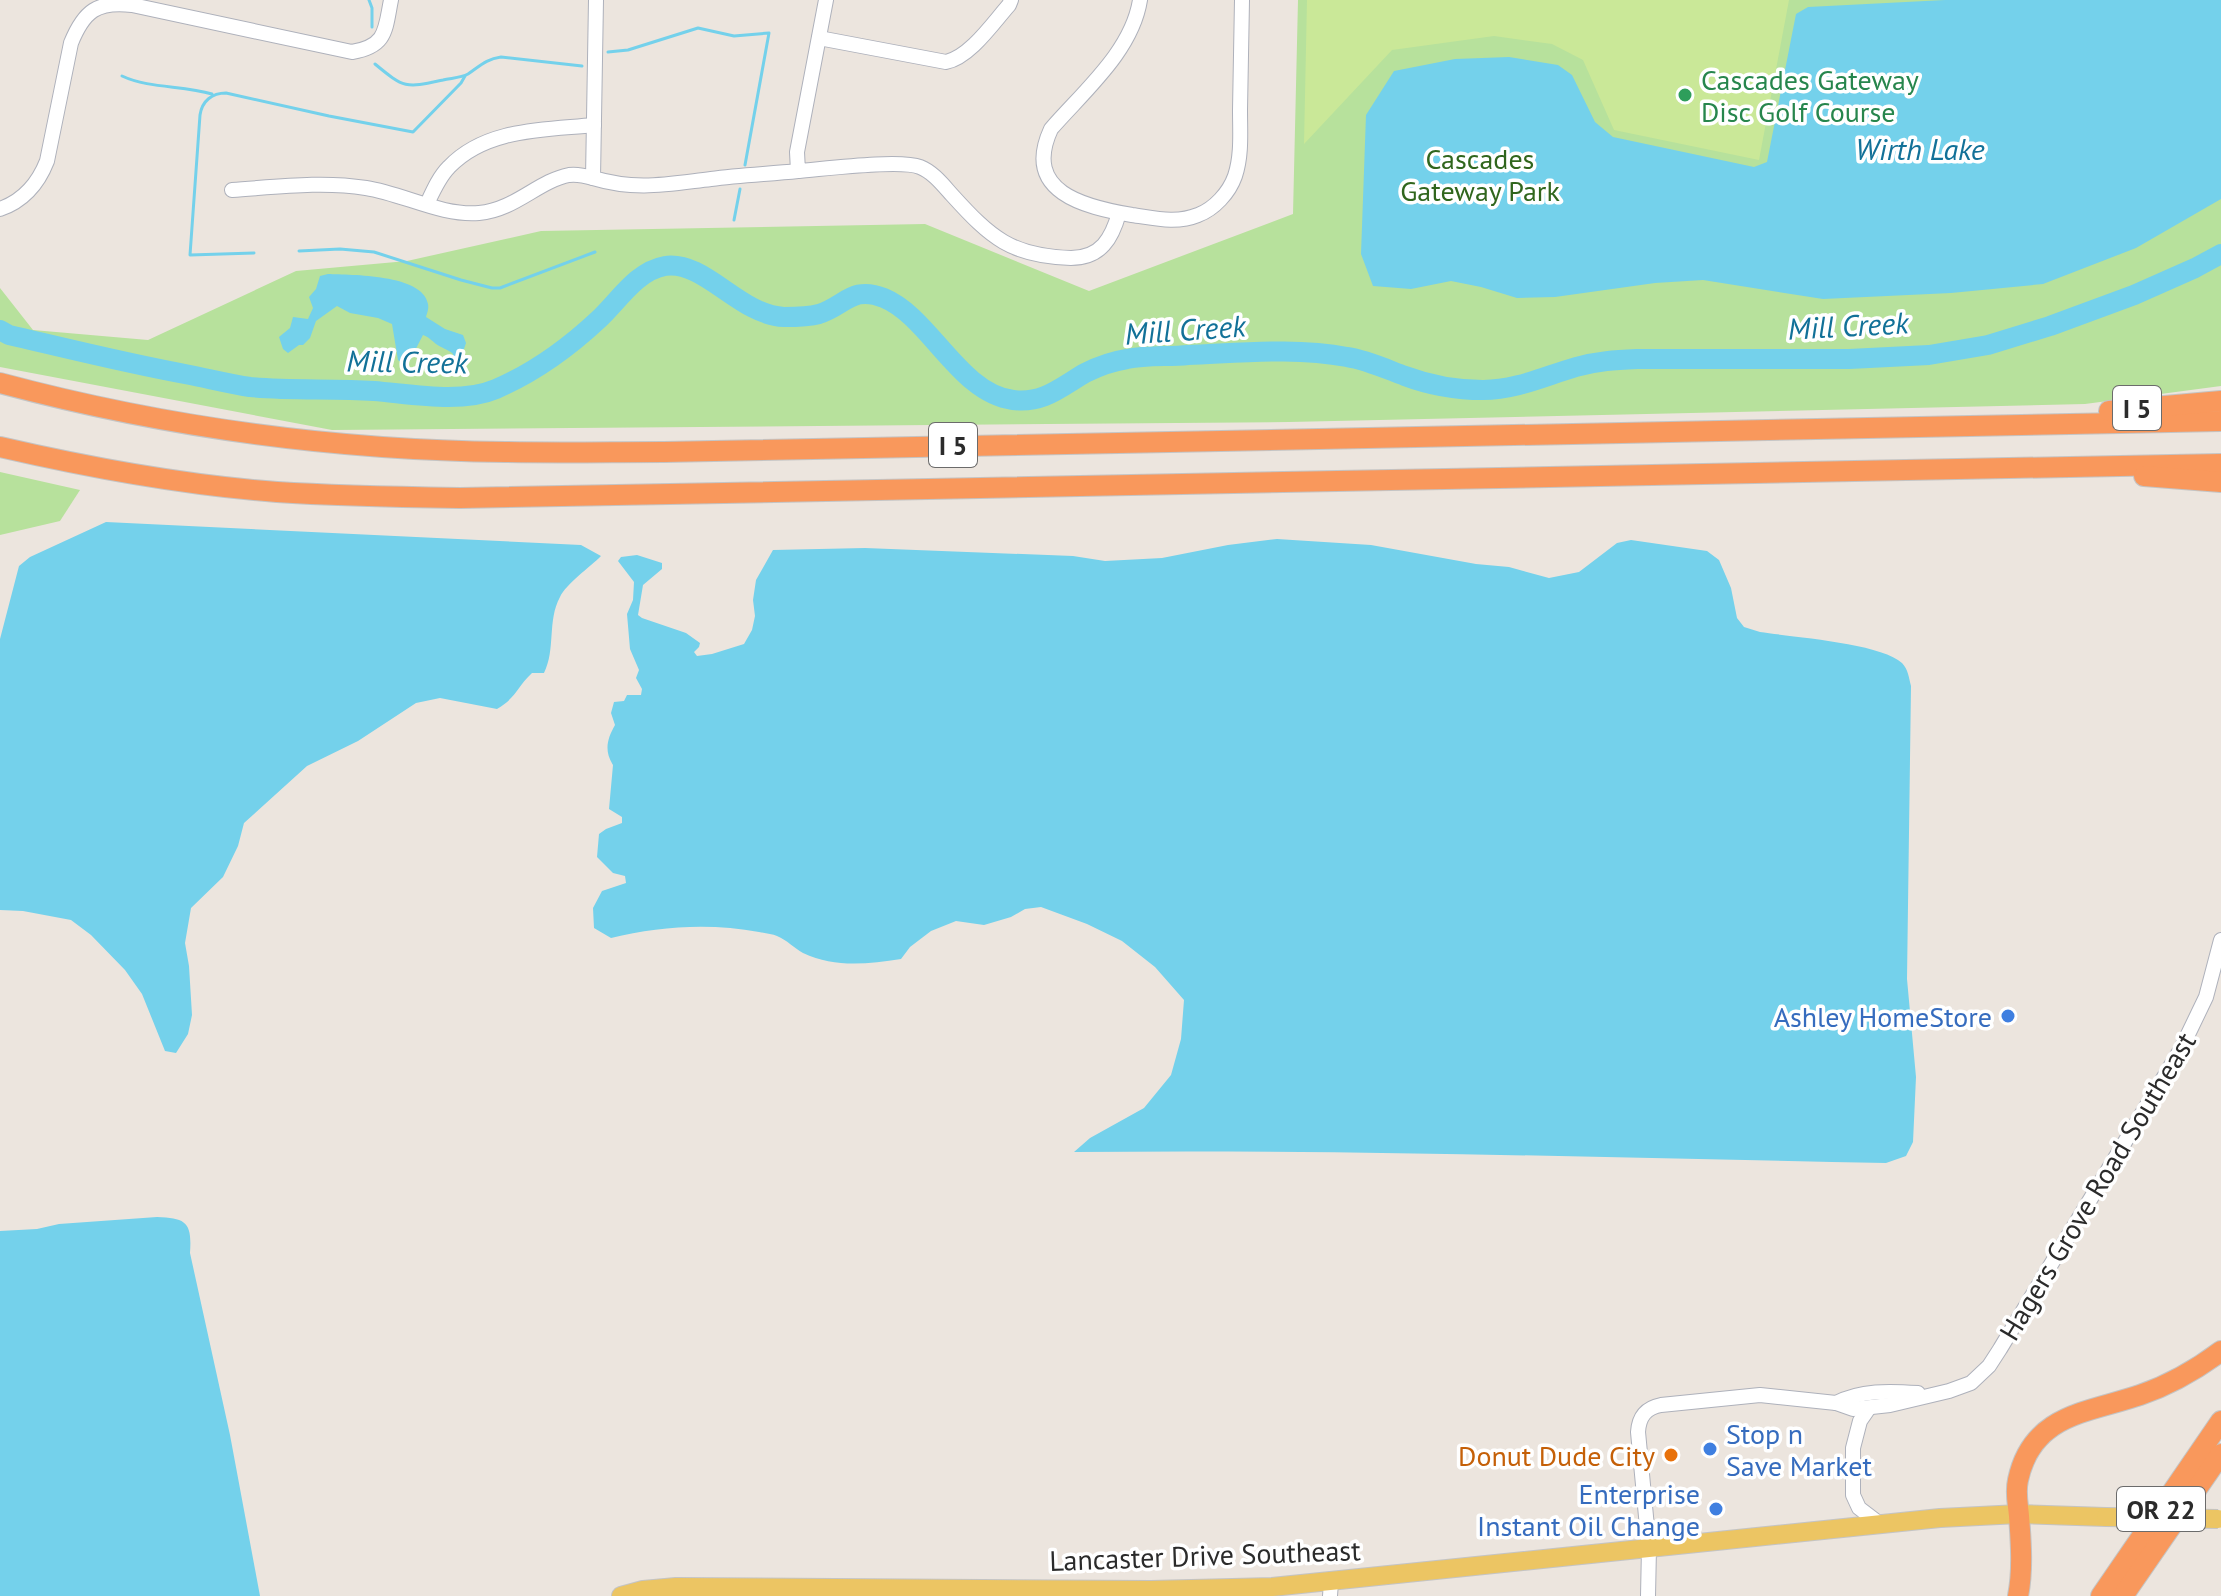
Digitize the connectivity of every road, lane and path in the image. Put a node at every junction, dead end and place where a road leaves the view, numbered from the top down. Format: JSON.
{"nodes":[{"id":1,"x":391,"y":0,"type":"edge"},
{"id":2,"x":596,"y":0,"type":"edge"},
{"id":3,"x":826,"y":0,"type":"edge"},
{"id":4,"x":1011,"y":0,"type":"edge"},
{"id":5,"x":1140,"y":0,"type":"edge"},
{"id":6,"x":1242,"y":0,"type":"edge"},
{"id":7,"x":819,"y":38,"type":"junction"},
{"id":8,"x":594,"y":125,"type":"junction"},
{"id":9,"x":798,"y":171,"type":"junction"},
{"id":10,"x":593,"y":178,"type":"junction"},
{"id":11,"x":232,"y":190,"type":"dead end"},
{"id":12,"x":427,"y":204,"type":"junction"},
{"id":13,"x":0,"y":209,"type":"edge"},
{"id":14,"x":1119,"y":213,"type":"junction"},
{"id":15,"x":0,"y":383,"type":"edge"},
{"id":16,"x":2221,"y":401,"type":"edge"},
{"id":17,"x":2221,"y":421,"type":"edge"},
{"id":18,"x":2055,"y":424,"type":"junction"},
{"id":19,"x":0,"y":447,"type":"edge"},
{"id":20,"x":2221,"y":464,"type":"edge"},
{"id":21,"x":2068,"y":467,"type":"junction"},
{"id":22,"x":2221,"y":482,"type":"edge"},
{"id":23,"x":2221,"y":940,"type":"edge"},
{"id":24,"x":2221,"y":1351,"type":"edge"},
{"id":25,"x":1930,"y":1394,"type":"junction"},
{"id":26,"x":1836,"y":1403,"type":"junction"},
{"id":27,"x":1869,"y":1408,"type":"junction"},
{"id":28,"x":2221,"y":1421,"type":"edge"},
{"id":29,"x":2221,"y":1454,"type":"edge"},
{"id":30,"x":2019,"y":1514,"type":"junction"},
{"id":31,"x":2219,"y":1519,"type":"edge"},
{"id":32,"x":1880,"y":1524,"type":"junction"},
{"id":33,"x":1649,"y":1548,"type":"junction"},
{"id":34,"x":1330,"y":1589,"type":"edge"},
{"id":35,"x":1150,"y":1593,"type":"edge"},
{"id":36,"x":621,"y":1596,"type":"edge"},
{"id":37,"x":1648,"y":1596,"type":"edge"},
{"id":38,"x":2018,"y":1596,"type":"edge"},
{"id":39,"x":2101,"y":1596,"type":"edge"},
{"id":40,"x":2123,"y":1596,"type":"edge"}],
"edges":[{"from":1,"to":13,"type":"street"},
{"from":2,"to":8,"type":"street"},
{"from":3,"to":7,"type":"street"},
{"from":4,"to":7,"type":"street"},
{"from":5,"to":14,"type":"street"},
{"from":6,"to":14,"type":"street"},
{"from":7,"to":9,"type":"street"},
{"from":8,"to":10,"type":"street"},
{"from":8,"to":12,"type":"street"},
{"from":9,"to":10,"type":"street"},
{"from":9,"to":14,"type":"street"},
{"from":10,"to":12,"type":"street"},
{"from":11,"to":12,"type":"street"},
{"from":15,"to":18,"type":"highway","number":"I 5"},
{"from":16,"to":18,"type":"highway","number":"I 5"},
{"from":17,"to":18,"type":"highway","number":"I 5"},
{"from":19,"to":21,"type":"highway","number":"I 5"},
{"from":20,"to":21,"type":"highway","number":"I 5"},
{"from":21,"to":22,"type":"highway"},
{"from":23,"to":25,"type":"street","name":"Hagers Grove Road Southeast"},
{"from":24,"to":30,"type":"highway"},
{"from":25,"to":26,"type":"street","name":"Hagers Grove Road Southeast"},
{"from":25,"to":27,"type":"street","name":"Hagers Grove Road Southeast"},
{"from":26,"to":27,"type":"street","name":"Hagers Grove Road Southeast"},
{"from":26,"to":33,"type":"street","name":"Hagers Grove Road Southeast"},
{"from":27,"to":32,"type":"street"},
{"from":28,"to":39,"type":"highway","number":"OR 22"},
{"from":29,"to":40,"type":"highway","number":"OR 22"},
{"from":30,"to":31,"type":"main road","name":"Lancaster Drive Southeast","bridge":true},
{"from":30,"to":32,"type":"main road","name":"Lancaster Drive Southeast"},
{"from":30,"to":38,"type":"highway"},
{"from":32,"to":33,"type":"main road","name":"Lancaster Drive Southeast"},
{"from":33,"to":34,"type":"main road","name":"Lancaster Drive Southeast"},
{"from":33,"to":37,"type":"street"},
{"from":34,"to":35,"type":"main road","name":"Lancaster Drive Southeast"},
{"from":35,"to":36,"type":"main road","name":"Lancaster Drive Southeast"}]}
